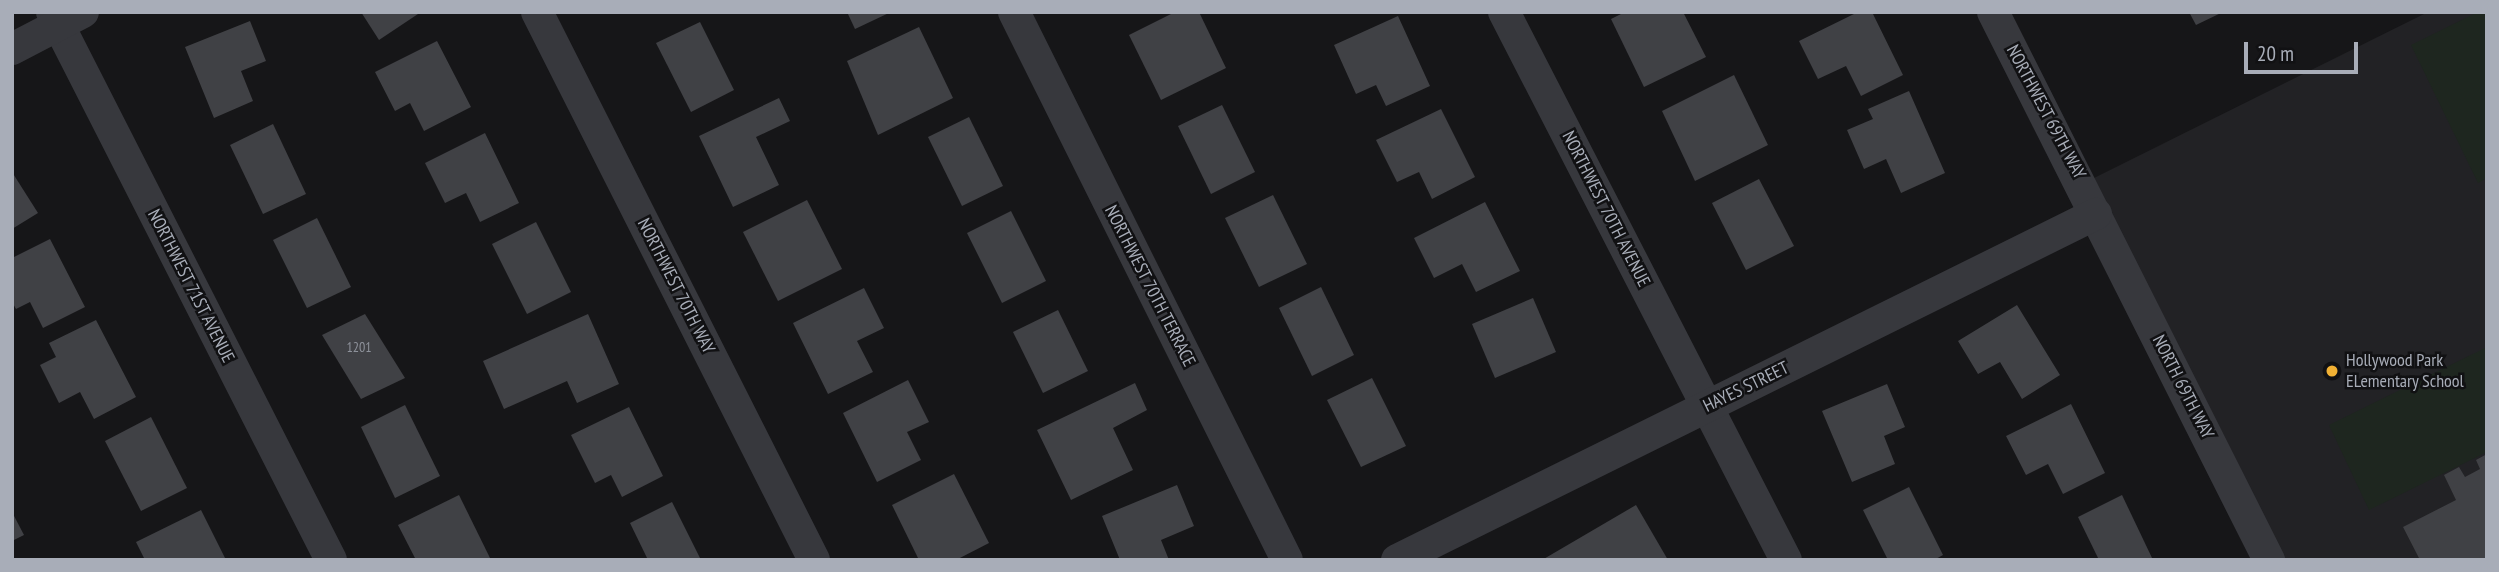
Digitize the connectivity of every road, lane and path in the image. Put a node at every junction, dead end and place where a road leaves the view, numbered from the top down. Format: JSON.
{"nodes":[{"id":1,"x":537,"y":12,"type":"edge"},
{"id":2,"x":1014,"y":12,"type":"edge"},
{"id":3,"x":1504,"y":12,"type":"edge"},
{"id":4,"x":1993,"y":12,"type":"edge"},
{"id":5,"x":64,"y":17,"type":"edge"},
{"id":6,"x":12,"y":48,"type":"edge"},
{"id":7,"x":2096,"y":214,"type":"junction"},
{"id":8,"x":1707,"y":406,"type":"junction"},
{"id":9,"x":331,"y":560,"type":"edge"},
{"id":10,"x":814,"y":560,"type":"edge"},
{"id":11,"x":1287,"y":560,"type":"edge"},
{"id":12,"x":1397,"y":560,"type":"edge"},
{"id":13,"x":1786,"y":560,"type":"edge"},
{"id":14,"x":2270,"y":560,"type":"edge"}],
"edges":[{"from":1,"to":10,"type":"street","name":"NORTHWEST 70TH WAY"},
{"from":2,"to":11,"type":"street","name":"NORTHWEST 70TH TERRACE"},
{"from":3,"to":8,"type":"street","name":"NORTHWEST 70TH AVENUE"},
{"from":4,"to":7,"type":"street","name":"NORTHWEST 69TH WAY"},
{"from":5,"to":6,"type":"street"},
{"from":5,"to":9,"type":"street","name":"NORTHWEST 71ST AVENUE"},
{"from":7,"to":8,"type":"street","name":"HAYES STREET"},
{"from":7,"to":14,"type":"street","name":"NORTH 69TH WAY"},
{"from":8,"to":12,"type":"street","name":"HAYES STREET"},
{"from":8,"to":13,"type":"street","name":"NORTHWEST 70TH AVENUE"}]}
